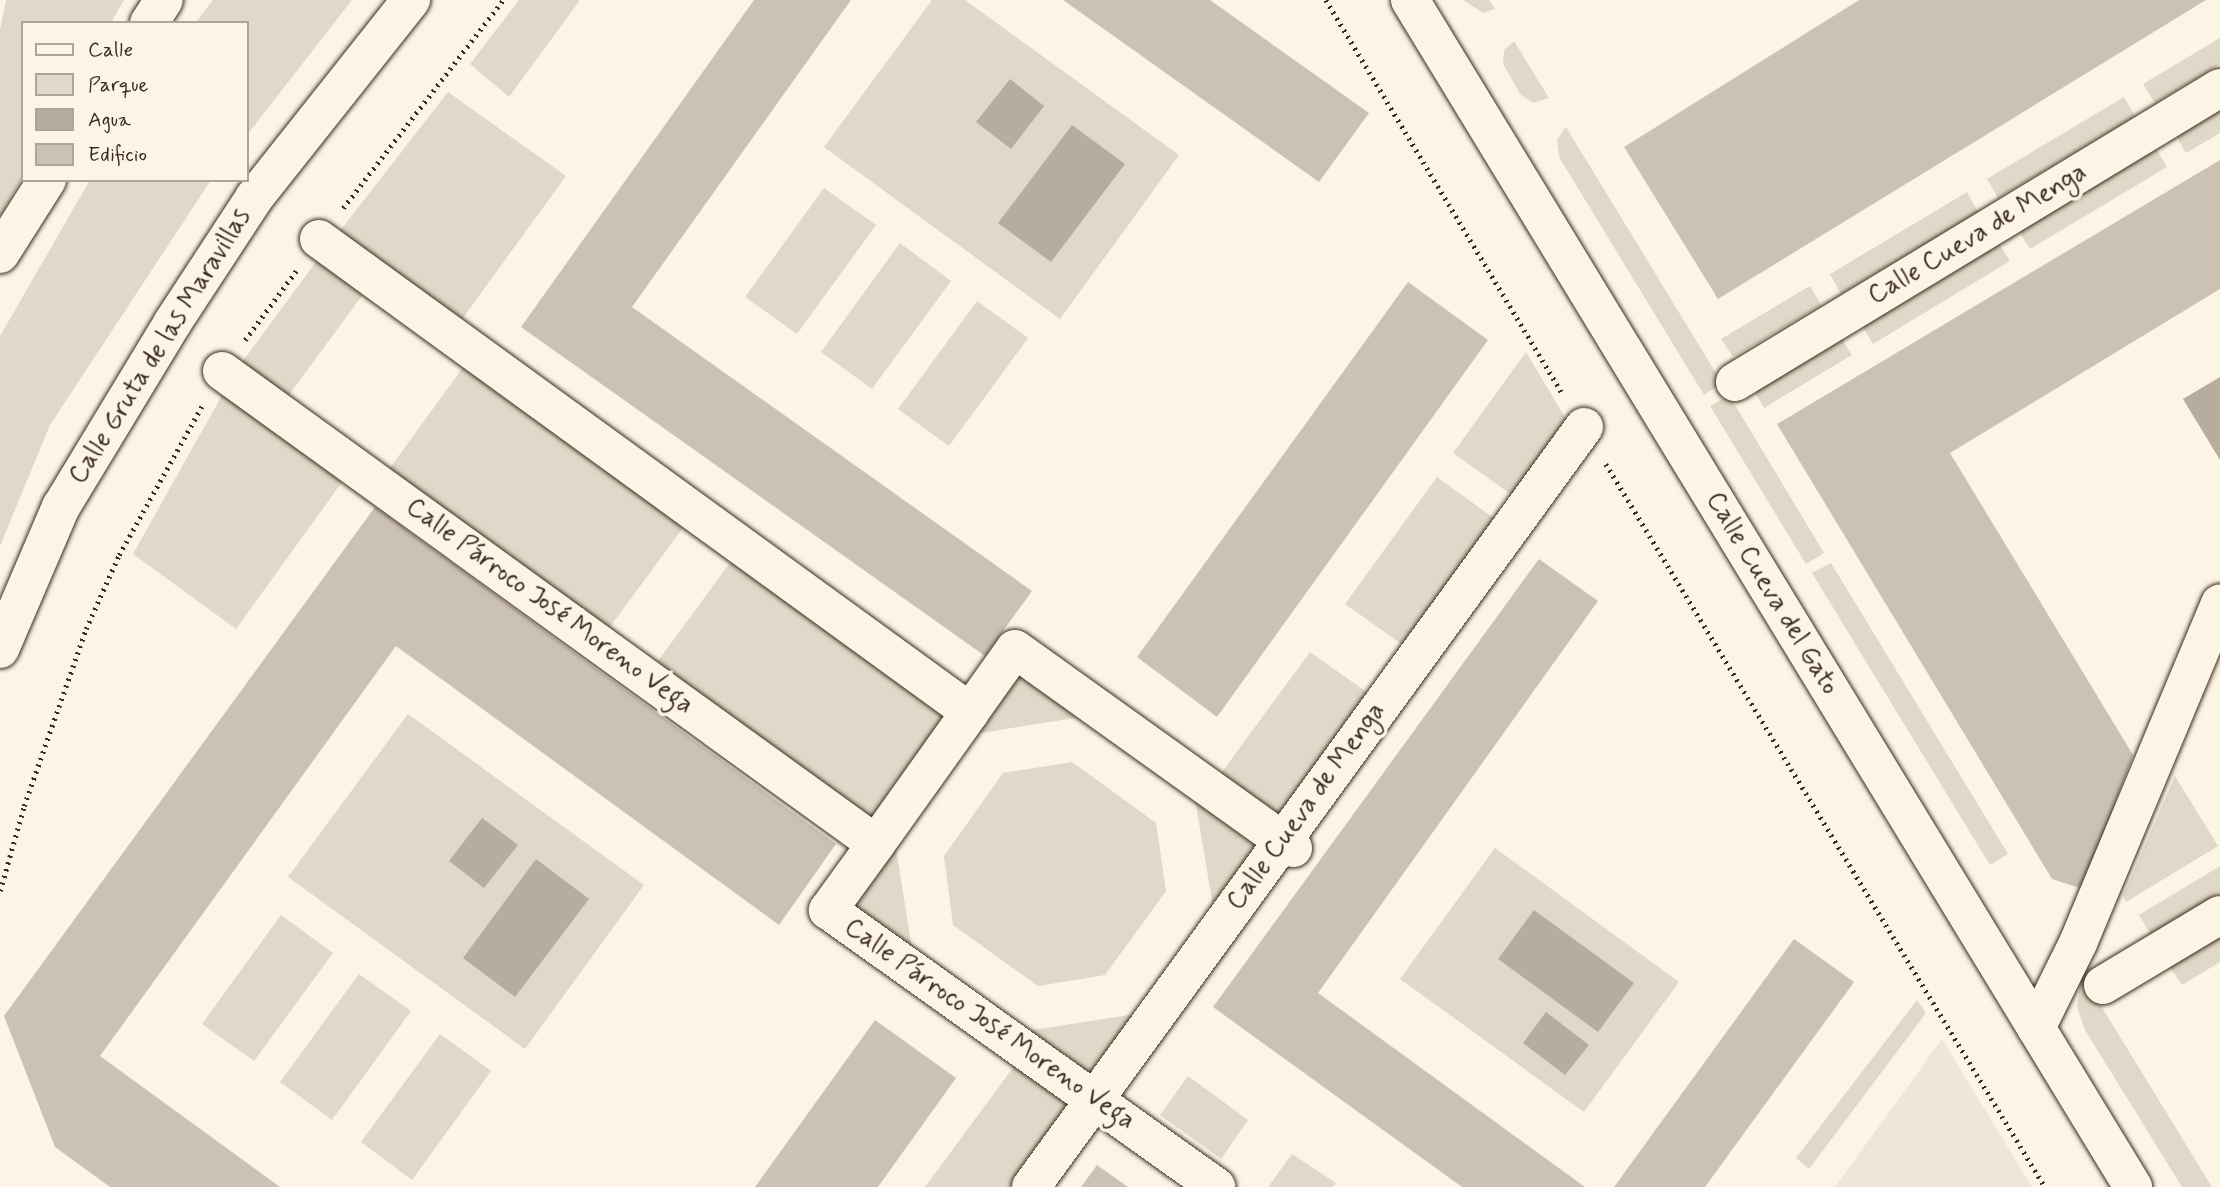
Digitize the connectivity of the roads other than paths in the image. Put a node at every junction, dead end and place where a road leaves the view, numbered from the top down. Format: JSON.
{"nodes":[{"id":1,"x":164,"y":0,"type":"edge"},
{"id":2,"x":411,"y":0,"type":"edge"},
{"id":3,"x":1410,"y":0,"type":"edge"},
{"id":4,"x":150,"y":21,"type":"edge"},
{"id":5,"x":2220,"y":88,"type":"edge"},
{"id":6,"x":46,"y":182,"type":"edge"},
{"id":7,"x":319,"y":239,"type":"road end"},
{"id":8,"x":0,"y":254,"type":"edge"},
{"id":9,"x":222,"y":371,"type":"road end"},
{"id":10,"x":1735,"y":382,"type":"dead end"},
{"id":11,"x":1584,"y":427,"type":"road end"},
{"id":12,"x":2220,"y":603,"type":"edge"},
{"id":13,"x":0,"y":649,"type":"edge"},
{"id":14,"x":970,"y":712,"type":"junction"},
{"id":15,"x":876,"y":844,"type":"junction"},
{"id":16,"x":1287,"y":844,"type":"junction"},
{"id":17,"x":2220,"y":915,"type":"edge"},
{"id":18,"x":2103,"y":985,"type":"dead end"},
{"id":19,"x":2036,"y":1028,"type":"junction"},
{"id":20,"x":1094,"y":1100,"type":"junction"},
{"id":21,"x":1031,"y":1187,"type":"edge"},
{"id":22,"x":1216,"y":1187,"type":"edge"},
{"id":23,"x":2133,"y":1187,"type":"edge"}],
"edges":[{"from":1,"to":4,"type":"main road"},
{"from":2,"to":13,"type":"main road","name":"Calle Gruta de las Maravillas"},
{"from":3,"to":19,"type":"main road","name":"Calle Cueva del Gato"},
{"from":5,"to":10,"type":"main road","name":"Calle Cueva de Menga"},
{"from":6,"to":8,"type":"main road"},
{"from":7,"to":14,"type":"main road"},
{"from":9,"to":15,"type":"main road","name":"Calle Párroco José Moreno Vega"},
{"from":11,"to":16,"type":"main road","name":"Calle Cueva de Menga"},
{"from":12,"to":19,"type":"main road"},
{"from":14,"to":15,"type":"main road","name":"Calle Párroco José Moreno Vega"},
{"from":14,"to":16,"type":"main road","name":"Calle Párroco José Moreno Vega"},
{"from":15,"to":20,"type":"main road","name":"Calle Párroco José Moreno Vega"},
{"from":16,"to":20,"type":"main road","name":"Calle Cueva de Menga"},
{"from":17,"to":18,"type":"main road"},
{"from":19,"to":23,"type":"main road","name":"Calle Cueva del Gato"},
{"from":20,"to":21,"type":"main road","name":"Calle Cueva de Menga"},
{"from":20,"to":22,"type":"main road","name":"Calle Párroco José Moreno Vega"}]}
